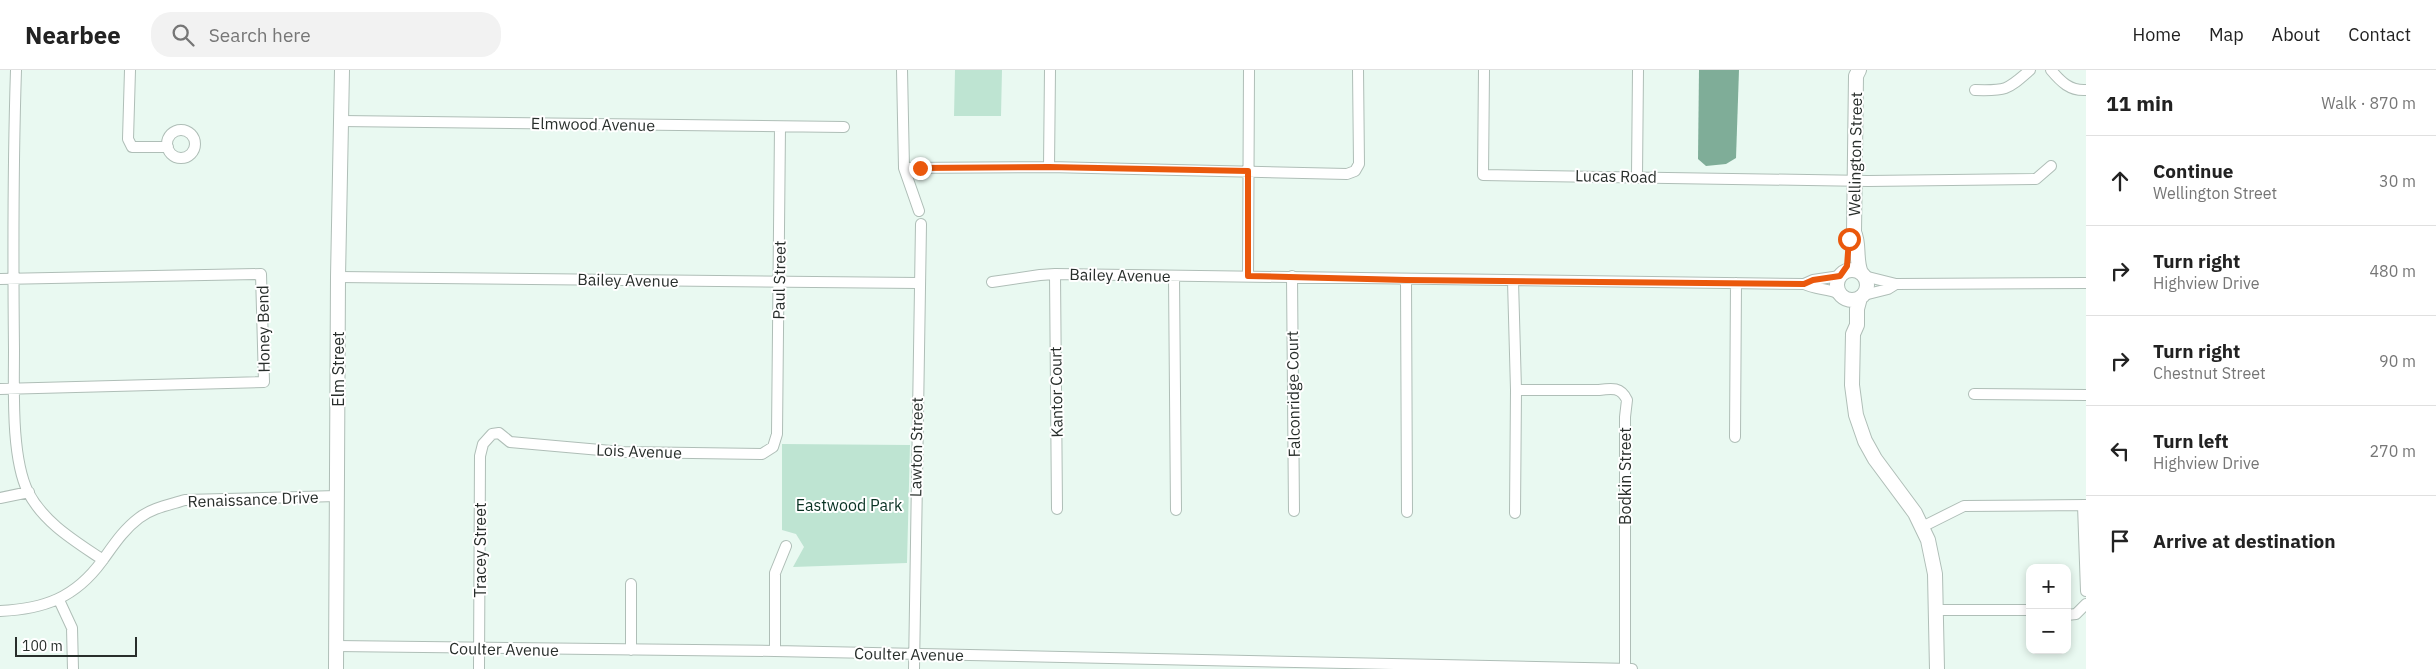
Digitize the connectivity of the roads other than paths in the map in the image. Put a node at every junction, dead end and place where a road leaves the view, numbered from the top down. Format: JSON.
{"nodes":[{"id":1,"x":16,"y":70,"type":"edge"},
{"id":2,"x":130,"y":70,"type":"edge"},
{"id":3,"x":342,"y":70,"type":"edge"},
{"id":4,"x":902,"y":70,"type":"edge"},
{"id":5,"x":1050,"y":70,"type":"edge"},
{"id":6,"x":1249,"y":70,"type":"edge"},
{"id":7,"x":1358,"y":70,"type":"edge"},
{"id":8,"x":1484,"y":70,"type":"edge"},
{"id":9,"x":1638,"y":70,"type":"edge"},
{"id":10,"x":2030,"y":70,"type":"edge"},
{"id":11,"x":2051,"y":70,"type":"edge"},
{"id":12,"x":1856,"y":72,"type":"edge"},
{"id":13,"x":1975,"y":90,"type":"dead end"},
{"id":14,"x":2086,"y":90,"type":"edge"},
{"id":15,"x":341,"y":121,"type":"junction"},
{"id":16,"x":780,"y":127,"type":"junction"},
{"id":17,"x":844,"y":127,"type":"dead end"},
{"id":18,"x":168,"y":147,"type":"dead end"},
{"id":19,"x":2052,"y":166,"type":"dead end"},
{"id":20,"x":1049,"y":167,"type":"junction"},
{"id":21,"x":904,"y":168,"type":"junction"},
{"id":22,"x":1248,"y":171,"type":"junction"},
{"id":23,"x":1638,"y":176,"type":"junction"},
{"id":24,"x":1854,"y":180,"type":"junction"},
{"id":25,"x":919,"y":211,"type":"dead end"},
{"id":26,"x":921,"y":224,"type":"dead end"},
{"id":27,"x":1854,"y":232,"type":"junction"},
{"id":28,"x":1055,"y":274,"type":"junction"},
{"id":29,"x":1862,"y":274,"type":"junction"},
{"id":30,"x":1841,"y":275,"type":"junction"},
{"id":31,"x":1174,"y":276,"type":"junction"},
{"id":32,"x":1248,"y":276,"type":"junction"},
{"id":33,"x":1292,"y":276,"type":"junction"},
{"id":34,"x":338,"y":277,"type":"junction"},
{"id":35,"x":0,"y":279,"type":"edge"},
{"id":36,"x":13,"y":279,"type":"junction"},
{"id":37,"x":1406,"y":280,"type":"junction"},
{"id":38,"x":1513,"y":281,"type":"junction"},
{"id":39,"x":779,"y":282,"type":"junction"},
{"id":40,"x":992,"y":282,"type":"dead end"},
{"id":41,"x":918,"y":283,"type":"junction"},
{"id":42,"x":1736,"y":283,"type":"junction"},
{"id":43,"x":2086,"y":283,"type":"edge"},
{"id":44,"x":1804,"y":284,"type":"junction"},
{"id":45,"x":1896,"y":284,"type":"junction"},
{"id":46,"x":1842,"y":296,"type":"junction"},
{"id":47,"x":1862,"y":296,"type":"junction"},
{"id":48,"x":1853,"y":334,"type":"junction"},
{"id":49,"x":0,"y":389,"type":"edge"},
{"id":50,"x":14,"y":389,"type":"junction"},
{"id":51,"x":1516,"y":390,"type":"junction"},
{"id":52,"x":1974,"y":394,"type":"dead end"},
{"id":53,"x":2086,"y":395,"type":"edge"},
{"id":54,"x":492,"y":434,"type":"joint"},
{"id":55,"x":777,"y":434,"type":"joint"},
{"id":56,"x":1734,"y":437,"type":"dead end"},
{"id":57,"x":28,"y":492,"type":"junction"},
{"id":58,"x":337,"y":496,"type":"junction"},
{"id":59,"x":0,"y":498,"type":"edge"},
{"id":60,"x":2085,"y":505,"type":"edge"},
{"id":61,"x":1057,"y":509,"type":"dead end"},
{"id":62,"x":1176,"y":510,"type":"dead end"},
{"id":63,"x":1294,"y":511,"type":"dead end"},
{"id":64,"x":1407,"y":512,"type":"dead end"},
{"id":65,"x":1515,"y":513,"type":"dead end"},
{"id":66,"x":1922,"y":527,"type":"junction"},
{"id":67,"x":786,"y":546,"type":"dead end"},
{"id":68,"x":103,"y":560,"type":"junction"},
{"id":69,"x":631,"y":584,"type":"dead end"},
{"id":70,"x":2086,"y":591,"type":"edge"},
{"id":71,"x":59,"y":600,"type":"junction"},
{"id":72,"x":2086,"y":604,"type":"edge"},
{"id":73,"x":1937,"y":610,"type":"junction"},
{"id":74,"x":2026,"y":610,"type":"edge"},
{"id":75,"x":0,"y":611,"type":"edge"},
{"id":76,"x":2071,"y":615,"type":"edge"},
{"id":77,"x":336,"y":646,"type":"junction"},
{"id":78,"x":480,"y":649,"type":"junction"},
{"id":79,"x":631,"y":650,"type":"junction"},
{"id":80,"x":775,"y":652,"type":"junction"},
{"id":81,"x":914,"y":654,"type":"junction"},
{"id":82,"x":73,"y":669,"type":"edge"},
{"id":83,"x":336,"y":669,"type":"edge"},
{"id":84,"x":479,"y":669,"type":"edge"},
{"id":85,"x":914,"y":669,"type":"edge"},
{"id":86,"x":1625,"y":669,"type":"edge"},
{"id":87,"x":1632,"y":669,"type":"edge"},
{"id":88,"x":1937,"y":669,"type":"edge"}],
"edges":[{"from":1,"to":36,"type":"street"},
{"from":2,"to":18,"type":"street"},
{"from":3,"to":15,"type":"street","name":"Elm Street"},
{"from":4,"to":21,"type":"street"},
{"from":5,"to":20,"type":"street"},
{"from":6,"to":22,"type":"street"},
{"from":7,"to":22,"type":"street"},
{"from":8,"to":23,"type":"street","name":"Lucas Road"},
{"from":9,"to":23,"type":"street"},
{"from":10,"to":13,"type":"street"},
{"from":11,"to":14,"type":"street"},
{"from":12,"to":24,"type":"street","name":"Wellington Street"},
{"from":15,"to":16,"type":"street","name":"Elmwood Avenue"},
{"from":15,"to":34,"type":"street","name":"Elm Street"},
{"from":16,"to":17,"type":"street","name":"Elmwood Avenue"},
{"from":16,"to":39,"type":"street","name":"Paul Street"},
{"from":19,"to":24,"type":"street","name":"Lucas Road"},
{"from":20,"to":21,"type":"street"},
{"from":20,"to":22,"type":"street"},
{"from":21,"to":25,"type":"street"},
{"from":22,"to":32,"type":"street"},
{"from":23,"to":24,"type":"street","name":"Lucas Road"},
{"from":24,"to":27,"type":"street","name":"Wellington Street"},
{"from":26,"to":41,"type":"street","name":"Lawton Street"},
{"from":27,"to":29,"type":"street","name":"Wellington Street"},
{"from":27,"to":30,"type":"street","name":"Wellington Street"},
{"from":28,"to":31,"type":"street","name":"Bailey Avenue"},
{"from":28,"to":40,"type":"street","name":"Bailey Avenue"},
{"from":28,"to":61,"type":"street","name":"Kantor Court"},
{"from":29,"to":30,"type":"street"},
{"from":29,"to":45,"type":"street"},
{"from":29,"to":47,"type":"street"},
{"from":30,"to":44,"type":"street"},
{"from":30,"to":46,"type":"street"},
{"from":31,"to":32,"type":"street","name":"Bailey Avenue"},
{"from":31,"to":62,"type":"street"},
{"from":32,"to":33,"type":"street","name":"Bailey Avenue"},
{"from":33,"to":37,"type":"street","name":"Bailey Avenue"},
{"from":33,"to":63,"type":"street","name":"Falconridge Court"},
{"from":34,"to":39,"type":"street","name":"Bailey Avenue"},
{"from":34,"to":58,"type":"street","name":"Elm Street"},
{"from":35,"to":36,"type":"street"},
{"from":36,"to":50,"type":"street"},
{"from":36,"to":50,"type":"street","name":"Honey Bend"},
{"from":37,"to":38,"type":"street","name":"Bailey Avenue"},
{"from":37,"to":64,"type":"street"},
{"from":38,"to":42,"type":"street","name":"Bailey Avenue"},
{"from":38,"to":51,"type":"street"},
{"from":39,"to":41,"type":"street","name":"Bailey Avenue"},
{"from":39,"to":55,"type":"street","name":"Paul Street"},
{"from":41,"to":81,"type":"street","name":"Lawton Street"},
{"from":42,"to":44,"type":"street","name":"Bailey Avenue"},
{"from":42,"to":56,"type":"street"},
{"from":43,"to":45,"type":"street"},
{"from":44,"to":46,"type":"street"},
{"from":45,"to":47,"type":"street"},
{"from":46,"to":47,"type":"street"},
{"from":46,"to":48,"type":"street"},
{"from":47,"to":48,"type":"street"},
{"from":48,"to":66,"type":"street"},
{"from":49,"to":50,"type":"street"},
{"from":50,"to":57,"type":"street"},
{"from":51,"to":65,"type":"street"},
{"from":51,"to":86,"type":"street","name":"Bodkin Street"},
{"from":52,"to":53,"type":"street"},
{"from":54,"to":55,"type":"street","name":"Lois Avenue"},
{"from":54,"to":78,"type":"street","name":"Tracey Street"},
{"from":57,"to":59,"type":"street"},
{"from":57,"to":68,"type":"street"},
{"from":58,"to":68,"type":"street","name":"Renaissance Drive"},
{"from":58,"to":77,"type":"street","name":"Elm Street"},
{"from":60,"to":66,"type":"street"},
{"from":60,"to":70,"type":"street"},
{"from":66,"to":73,"type":"street"},
{"from":67,"to":80,"type":"street"},
{"from":68,"to":71,"type":"street","name":"Renaissance Drive"},
{"from":69,"to":79,"type":"street"},
{"from":71,"to":75,"type":"street","name":"Renaissance Drive"},
{"from":71,"to":82,"type":"street"},
{"from":72,"to":76,"type":"street"},
{"from":73,"to":74,"type":"street"},
{"from":73,"to":88,"type":"street"},
{"from":77,"to":78,"type":"street","name":"Coulter Avenue"},
{"from":77,"to":83,"type":"street","name":"Elm Street"},
{"from":78,"to":79,"type":"street","name":"Coulter Avenue"},
{"from":78,"to":84,"type":"street","name":"Tracey Street"},
{"from":79,"to":80,"type":"street","name":"Coulter Avenue"},
{"from":80,"to":81,"type":"street","name":"Coulter Avenue"},
{"from":81,"to":85,"type":"street","name":"Lawton Street"},
{"from":81,"to":86,"type":"street","name":"Coulter Avenue"},
{"from":86,"to":87,"type":"street","name":"Coulter Avenue"}]}
